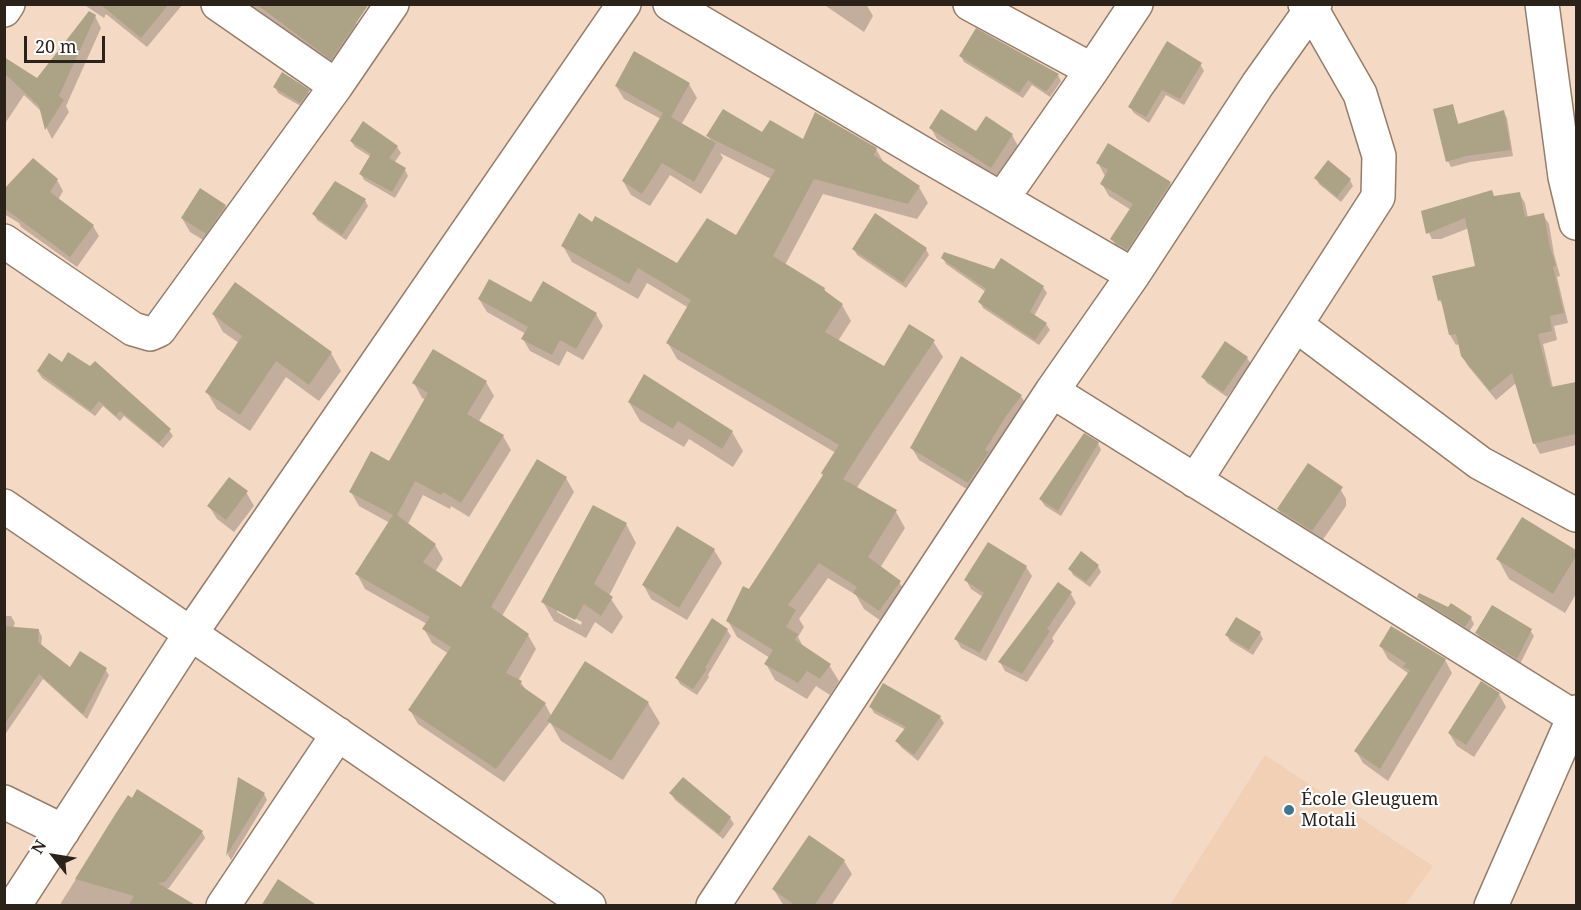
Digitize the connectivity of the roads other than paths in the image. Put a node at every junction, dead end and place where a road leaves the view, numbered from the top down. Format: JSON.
{"nodes":[{"id":1,"x":8,"y":4,"type":"edge"},
{"id":2,"x":219,"y":4,"type":"edge"},
{"id":3,"x":392,"y":4,"type":"edge"},
{"id":4,"x":624,"y":4,"type":"edge"},
{"id":5,"x":670,"y":4,"type":"edge"},
{"id":6,"x":970,"y":4,"type":"edge"},
{"id":7,"x":1136,"y":4,"type":"edge"},
{"id":8,"x":1542,"y":4,"type":"edge"},
{"id":9,"x":1311,"y":6,"type":"edge"},
{"id":10,"x":4,"y":9,"type":"edge"},
{"id":11,"x":1092,"y":70,"type":"junction"},
{"id":12,"x":336,"y":86,"type":"junction"},
{"id":13,"x":1002,"y":199,"type":"junction"},
{"id":14,"x":1576,"y":223,"type":"edge"},
{"id":15,"x":4,"y":241,"type":"edge"},
{"id":16,"x":1133,"y":274,"type":"junction"},
{"id":17,"x":1296,"y":325,"type":"junction"},
{"id":18,"x":1052,"y":391,"type":"junction"},
{"id":19,"x":1195,"y":481,"type":"junction"},
{"id":20,"x":4,"y":506,"type":"edge"},
{"id":21,"x":1576,"y":515,"type":"edge"},
{"id":22,"x":190,"y":633,"type":"junction"},
{"id":23,"x":1575,"y":714,"type":"edge"},
{"id":24,"x":338,"y":734,"type":"junction"},
{"id":25,"x":4,"y":802,"type":"edge"},
{"id":26,"x":63,"y":831,"type":"junction"},
{"id":27,"x":14,"y":906,"type":"edge"},
{"id":28,"x":223,"y":906,"type":"edge"},
{"id":29,"x":589,"y":906,"type":"edge"},
{"id":30,"x":713,"y":906,"type":"edge"},
{"id":31,"x":1491,"y":906,"type":"edge"}],
"edges":[{"from":1,"to":10,"type":"street"},
{"from":2,"to":12,"type":"street"},
{"from":3,"to":12,"type":"street"},
{"from":4,"to":22,"type":"street"},
{"from":5,"to":13,"type":"street"},
{"from":6,"to":11,"type":"street"},
{"from":7,"to":11,"type":"street"},
{"from":8,"to":14,"type":"street"},
{"from":9,"to":16,"type":"street"},
{"from":9,"to":17,"type":"street"},
{"from":11,"to":13,"type":"street"},
{"from":12,"to":15,"type":"street"},
{"from":13,"to":16,"type":"street"},
{"from":16,"to":18,"type":"street"},
{"from":17,"to":19,"type":"street"},
{"from":17,"to":21,"type":"street"},
{"from":18,"to":19,"type":"street"},
{"from":18,"to":30,"type":"street"},
{"from":19,"to":23,"type":"street"},
{"from":20,"to":22,"type":"street"},
{"from":22,"to":24,"type":"street"},
{"from":22,"to":26,"type":"street"},
{"from":23,"to":31,"type":"street"},
{"from":24,"to":28,"type":"street"},
{"from":24,"to":29,"type":"street"},
{"from":25,"to":26,"type":"street"},
{"from":26,"to":27,"type":"street"}]}
